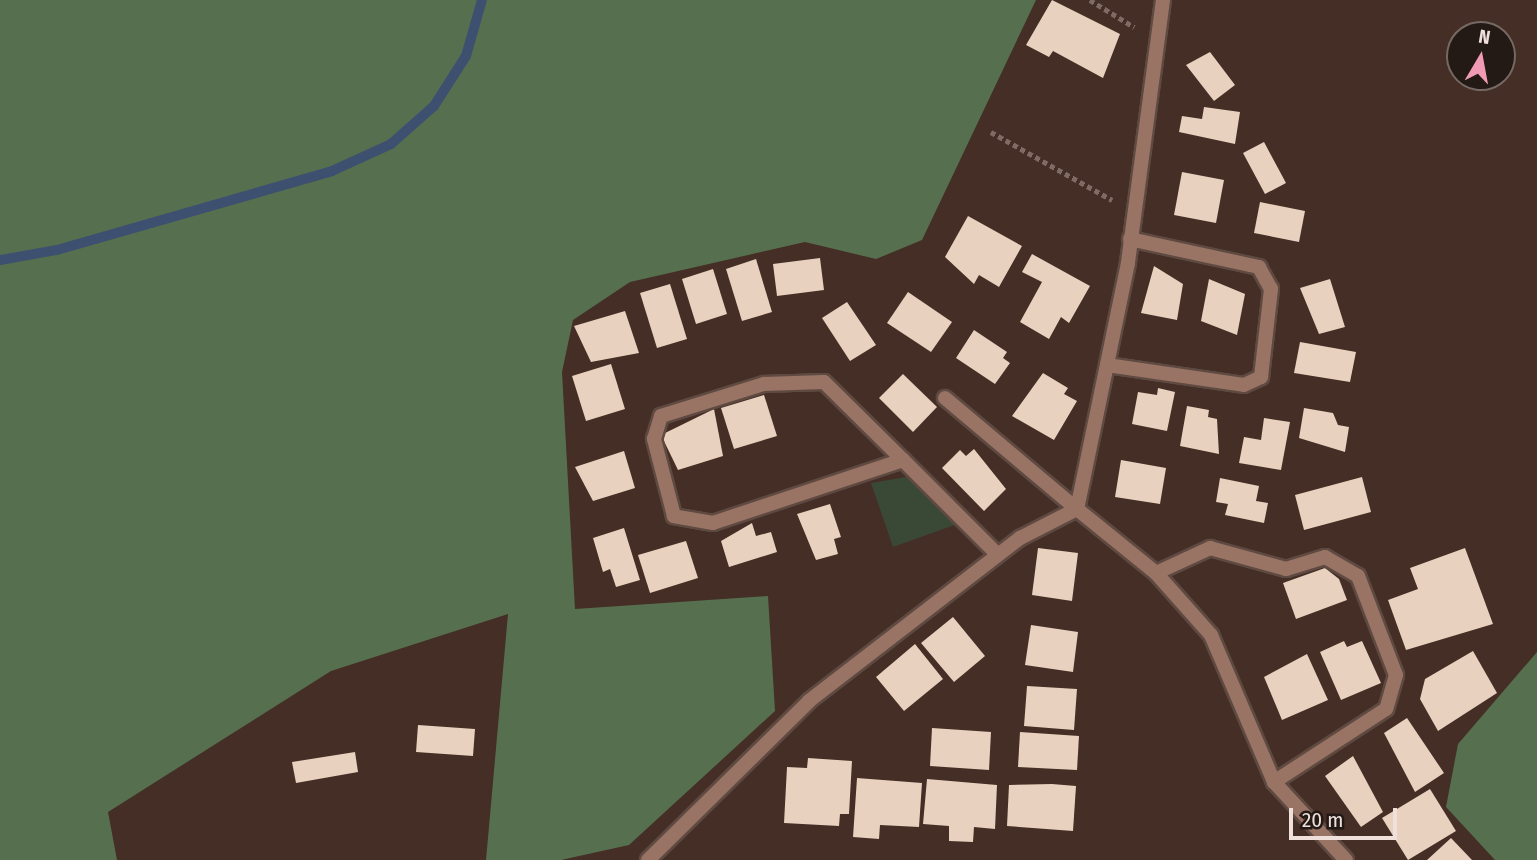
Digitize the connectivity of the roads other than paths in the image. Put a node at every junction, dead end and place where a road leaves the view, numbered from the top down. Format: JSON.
{"nodes":[{"id":1,"x":1163,"y":0,"type":"edge"},
{"id":2,"x":1130,"y":239,"type":"junction"},
{"id":3,"x":1107,"y":365,"type":"junction"},
{"id":4,"x":945,"y":398,"type":"dead end"},
{"id":5,"x":903,"y":460,"type":"junction"},
{"id":6,"x":1077,"y":509,"type":"junction"},
{"id":7,"x":997,"y":555,"type":"junction"},
{"id":8,"x":1156,"y":573,"type":"junction"},
{"id":9,"x":1274,"y":782,"type":"junction"},
{"id":10,"x":648,"y":860,"type":"edge"},
{"id":11,"x":1346,"y":860,"type":"edge"}],
"edges":[{"from":1,"to":2,"type":"street"},
{"from":2,"to":3,"type":"street"},
{"from":2,"to":3,"type":"street"},
{"from":3,"to":6,"type":"street"},
{"from":4,"to":6,"type":"street"},
{"from":5,"to":5,"type":"street"},
{"from":5,"to":7,"type":"street"},
{"from":6,"to":7,"type":"street"},
{"from":6,"to":8,"type":"street"},
{"from":7,"to":10,"type":"street"},
{"from":8,"to":9,"type":"street"},
{"from":8,"to":9,"type":"street"},
{"from":9,"to":11,"type":"street"}]}
